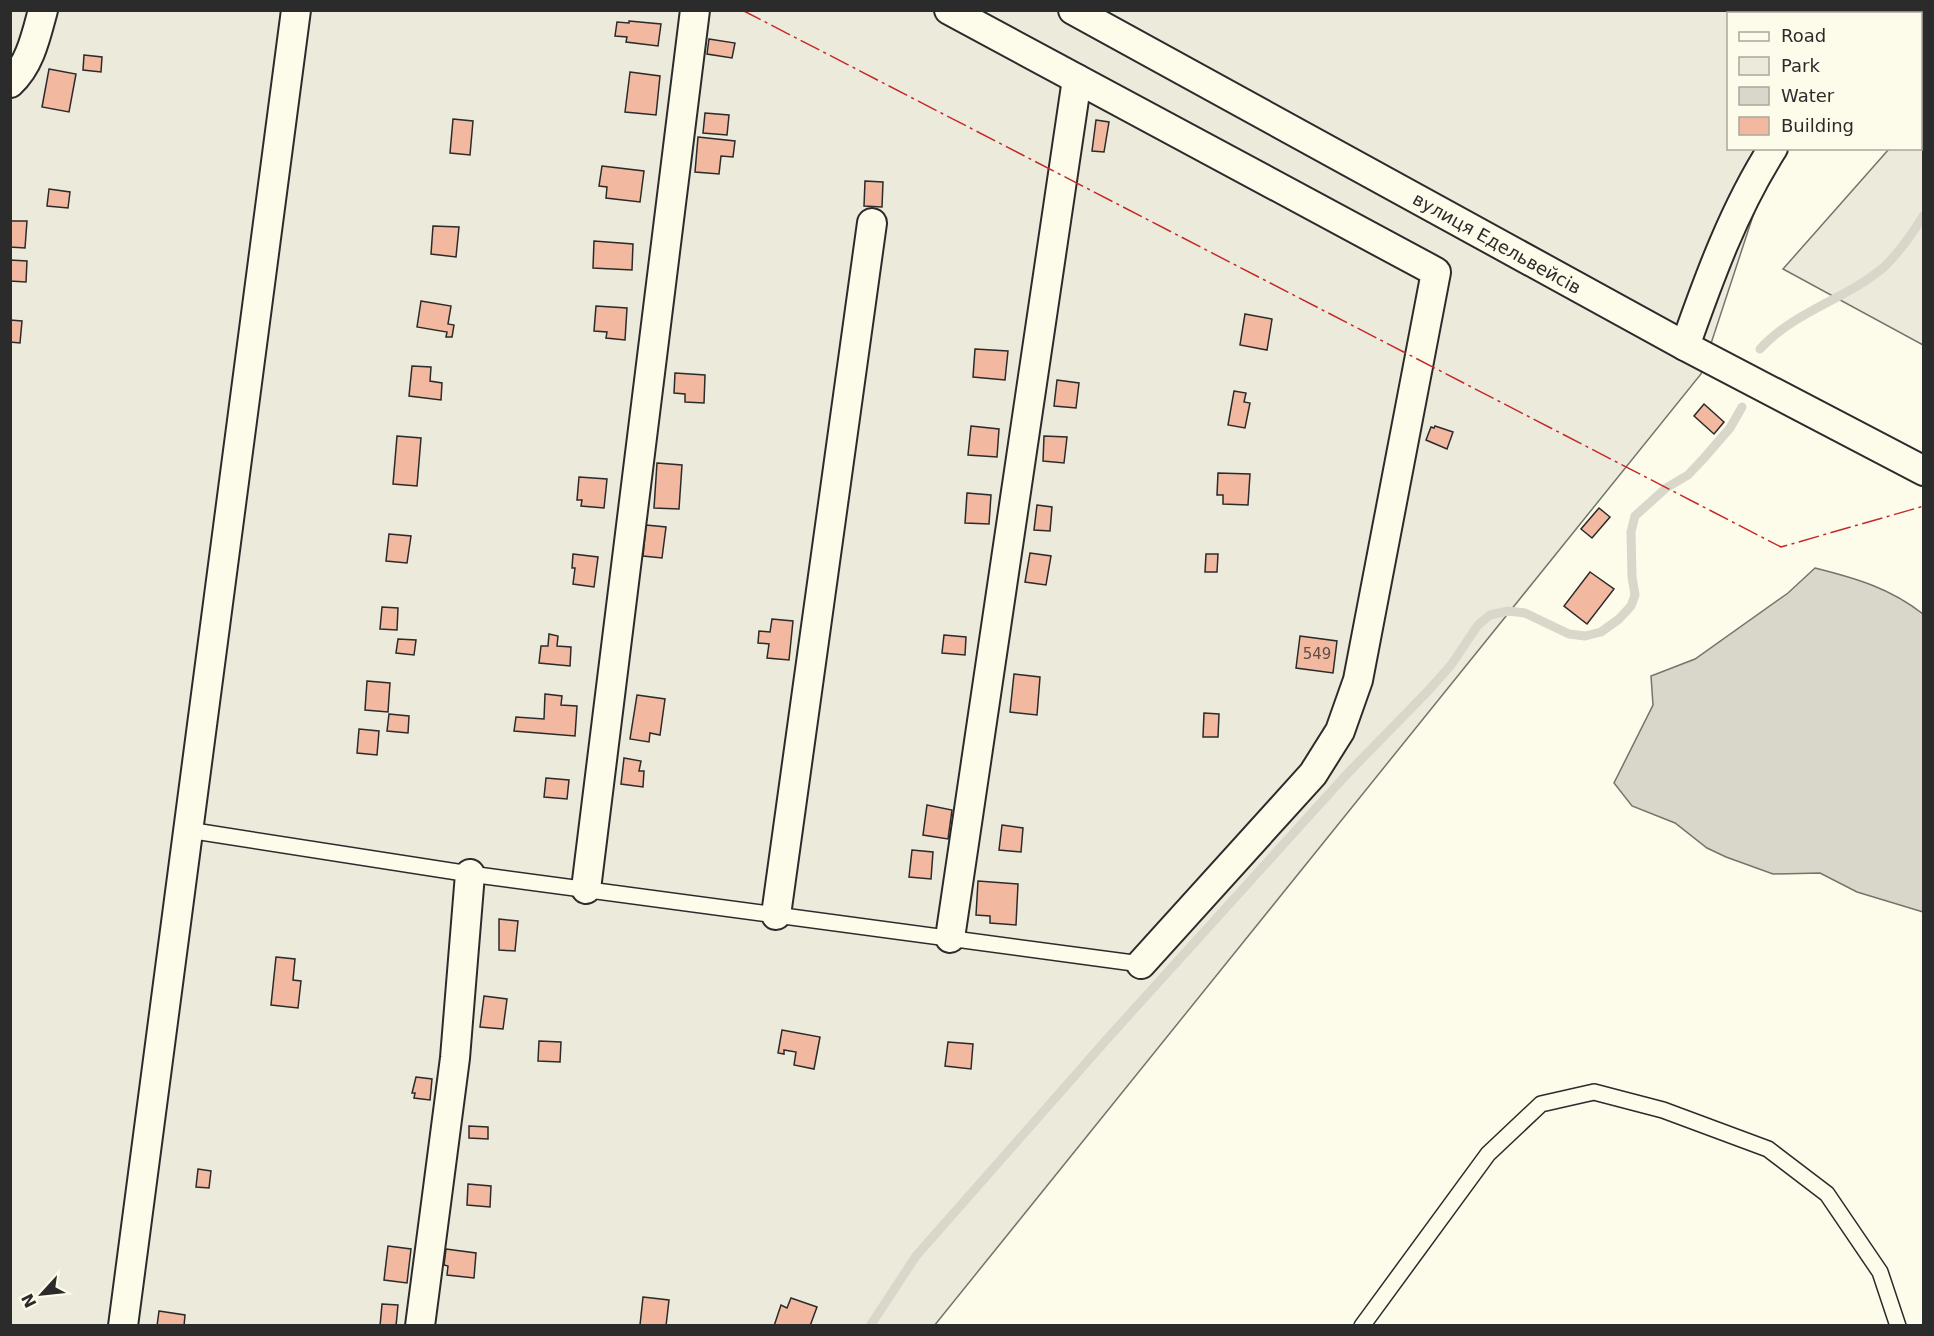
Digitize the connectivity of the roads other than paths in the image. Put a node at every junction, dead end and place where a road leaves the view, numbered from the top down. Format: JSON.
{"nodes":[{"id":1,"x":43,"y":10,"type":"edge"},
{"id":2,"x":296,"y":10,"type":"edge"},
{"id":3,"x":695,"y":10,"type":"edge"},
{"id":4,"x":949,"y":10,"type":"edge"},
{"id":5,"x":1073,"y":10,"type":"edge"},
{"id":6,"x":1077,"y":79,"type":"junction"},
{"id":7,"x":10,"y":83,"type":"edge"},
{"id":8,"x":1772,"y":150,"type":"edge"},
{"id":9,"x":872,"y":223,"type":"dead end"},
{"id":10,"x":1685,"y":346,"type":"junction"},
{"id":11,"x":1923,"y":471,"type":"edge"},
{"id":12,"x":188,"y":830,"type":"junction"},
{"id":13,"x":470,"y":874,"type":"junction"},
{"id":14,"x":586,"y":889,"type":"junction"},
{"id":15,"x":776,"y":915,"type":"junction"},
{"id":16,"x":950,"y":938,"type":"junction"},
{"id":17,"x":1141,"y":964,"type":"joint"},
{"id":18,"x":123,"y":1326,"type":"edge"},
{"id":19,"x":420,"y":1326,"type":"edge"},
{"id":20,"x":1362,"y":1326,"type":"edge"},
{"id":21,"x":1898,"y":1326,"type":"edge"}],
"edges":[{"from":1,"to":7,"type":"street"},
{"from":2,"to":12,"type":"street"},
{"from":3,"to":14,"type":"street"},
{"from":4,"to":6,"type":"street"},
{"from":5,"to":10,"type":"street","name":"вулиця Едельвейсів"},
{"from":6,"to":16,"type":"street"},
{"from":6,"to":17,"type":"street"},
{"from":8,"to":10,"type":"street"},
{"from":9,"to":15,"type":"street"},
{"from":10,"to":11,"type":"street","name":"вулиця Едельвейсів"},
{"from":12,"to":13,"type":"lane"},
{"from":12,"to":18,"type":"street"},
{"from":13,"to":14,"type":"lane"},
{"from":13,"to":19,"type":"street"},
{"from":14,"to":15,"type":"lane"},
{"from":15,"to":16,"type":"lane"},
{"from":16,"to":17,"type":"lane"},
{"from":20,"to":21,"type":"lane"}]}
